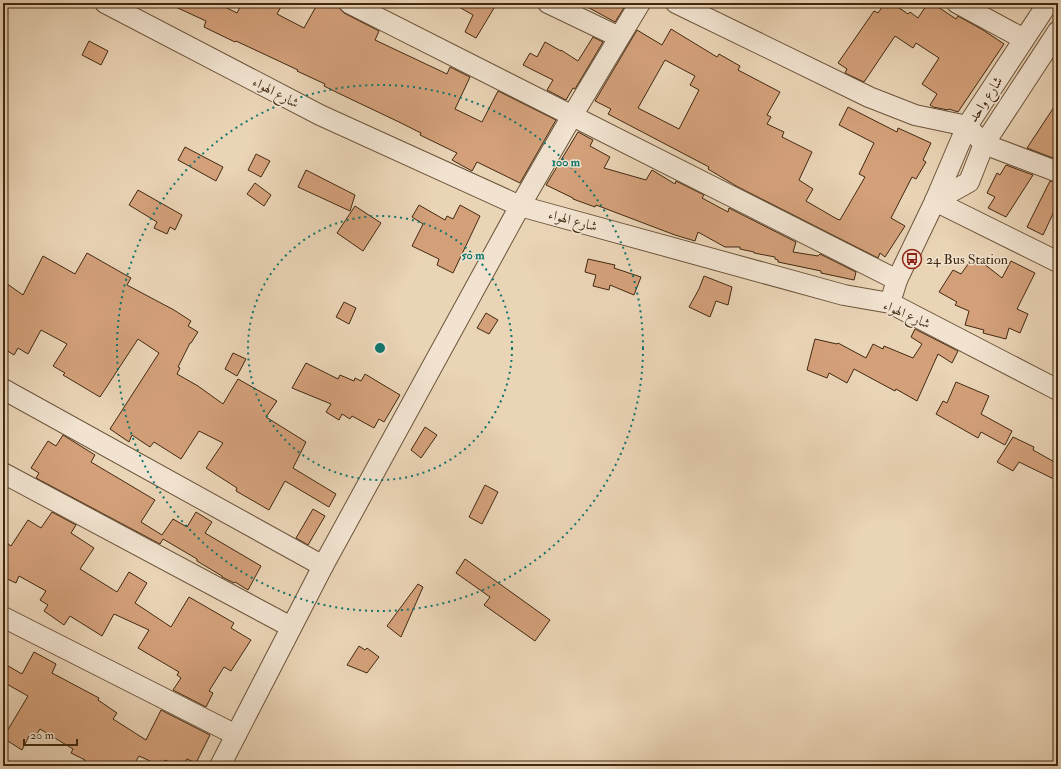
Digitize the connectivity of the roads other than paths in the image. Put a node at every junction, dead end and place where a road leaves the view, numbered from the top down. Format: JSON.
{"nodes":[{"id":1,"x":104,"y":3,"type":"edge"},
{"id":2,"x":349,"y":3,"type":"edge"},
{"id":3,"x":548,"y":3,"type":"edge"},
{"id":4,"x":640,"y":3,"type":"edge"},
{"id":5,"x":676,"y":3,"type":"edge"},
{"id":6,"x":957,"y":3,"type":"edge"},
{"id":7,"x":1048,"y":3,"type":"edge"},
{"id":8,"x":1058,"y":31,"type":"edge"},
{"id":9,"x":619,"y":37,"type":"junction"},
{"id":10,"x":1024,"y":39,"type":"junction"},
{"id":11,"x":572,"y":116,"type":"junction"},
{"id":12,"x":967,"y":126,"type":"junction"},
{"id":13,"x":984,"y":144,"type":"junction"},
{"id":14,"x":1058,"y":172,"type":"edge"},
{"id":15,"x":935,"y":201,"type":"junction"},
{"id":16,"x":520,"y":206,"type":"junction"},
{"id":17,"x":1058,"y":262,"type":"edge"},
{"id":18,"x":897,"y":280,"type":"junction"},
{"id":19,"x":890,"y":303,"type":"junction"},
{"id":20,"x":3,"y":390,"type":"edge"},
{"id":21,"x":1058,"y":390,"type":"edge"},
{"id":22,"x":3,"y":472,"type":"edge"},
{"id":23,"x":323,"y":566,"type":"junction"},
{"id":24,"x":3,"y":617,"type":"edge"},
{"id":25,"x":291,"y":628,"type":"junction"},
{"id":26,"x":236,"y":735,"type":"junction"},
{"id":27,"x":220,"y":766,"type":"edge"}],
"edges":[{"from":1,"to":16,"type":"street","name":"شارع الهواء"},
{"from":2,"to":11,"type":"street"},
{"from":3,"to":9,"type":"street"},
{"from":4,"to":9,"type":"street"},
{"from":5,"to":12,"type":"street"},
{"from":6,"to":10,"type":"street"},
{"from":7,"to":10,"type":"street","name":"شارع واحد"},
{"from":8,"to":13,"type":"street","name":"شارع واحد"},
{"from":9,"to":11,"type":"street"},
{"from":10,"to":12,"type":"street","name":"شارع واحد"},
{"from":11,"to":16,"type":"street"},
{"from":11,"to":18,"type":"street"},
{"from":12,"to":13,"type":"street"},
{"from":12,"to":15,"type":"street","name":"شارع واحد"},
{"from":13,"to":14,"type":"street"},
{"from":13,"to":15,"type":"street","name":"شارع واحد"},
{"from":15,"to":17,"type":"street"},
{"from":15,"to":18,"type":"street","name":"شارع واحد"},
{"from":16,"to":19,"type":"street","name":"شارع الهواء"},
{"from":16,"to":23,"type":"street"},
{"from":18,"to":19,"type":"street","name":"شارع واحد"},
{"from":19,"to":21,"type":"street","name":"شارع الهواء"},
{"from":20,"to":23,"type":"street"},
{"from":22,"to":25,"type":"street"},
{"from":23,"to":25,"type":"street"},
{"from":24,"to":26,"type":"street"},
{"from":25,"to":26,"type":"street"},
{"from":26,"to":27,"type":"street"}]}
